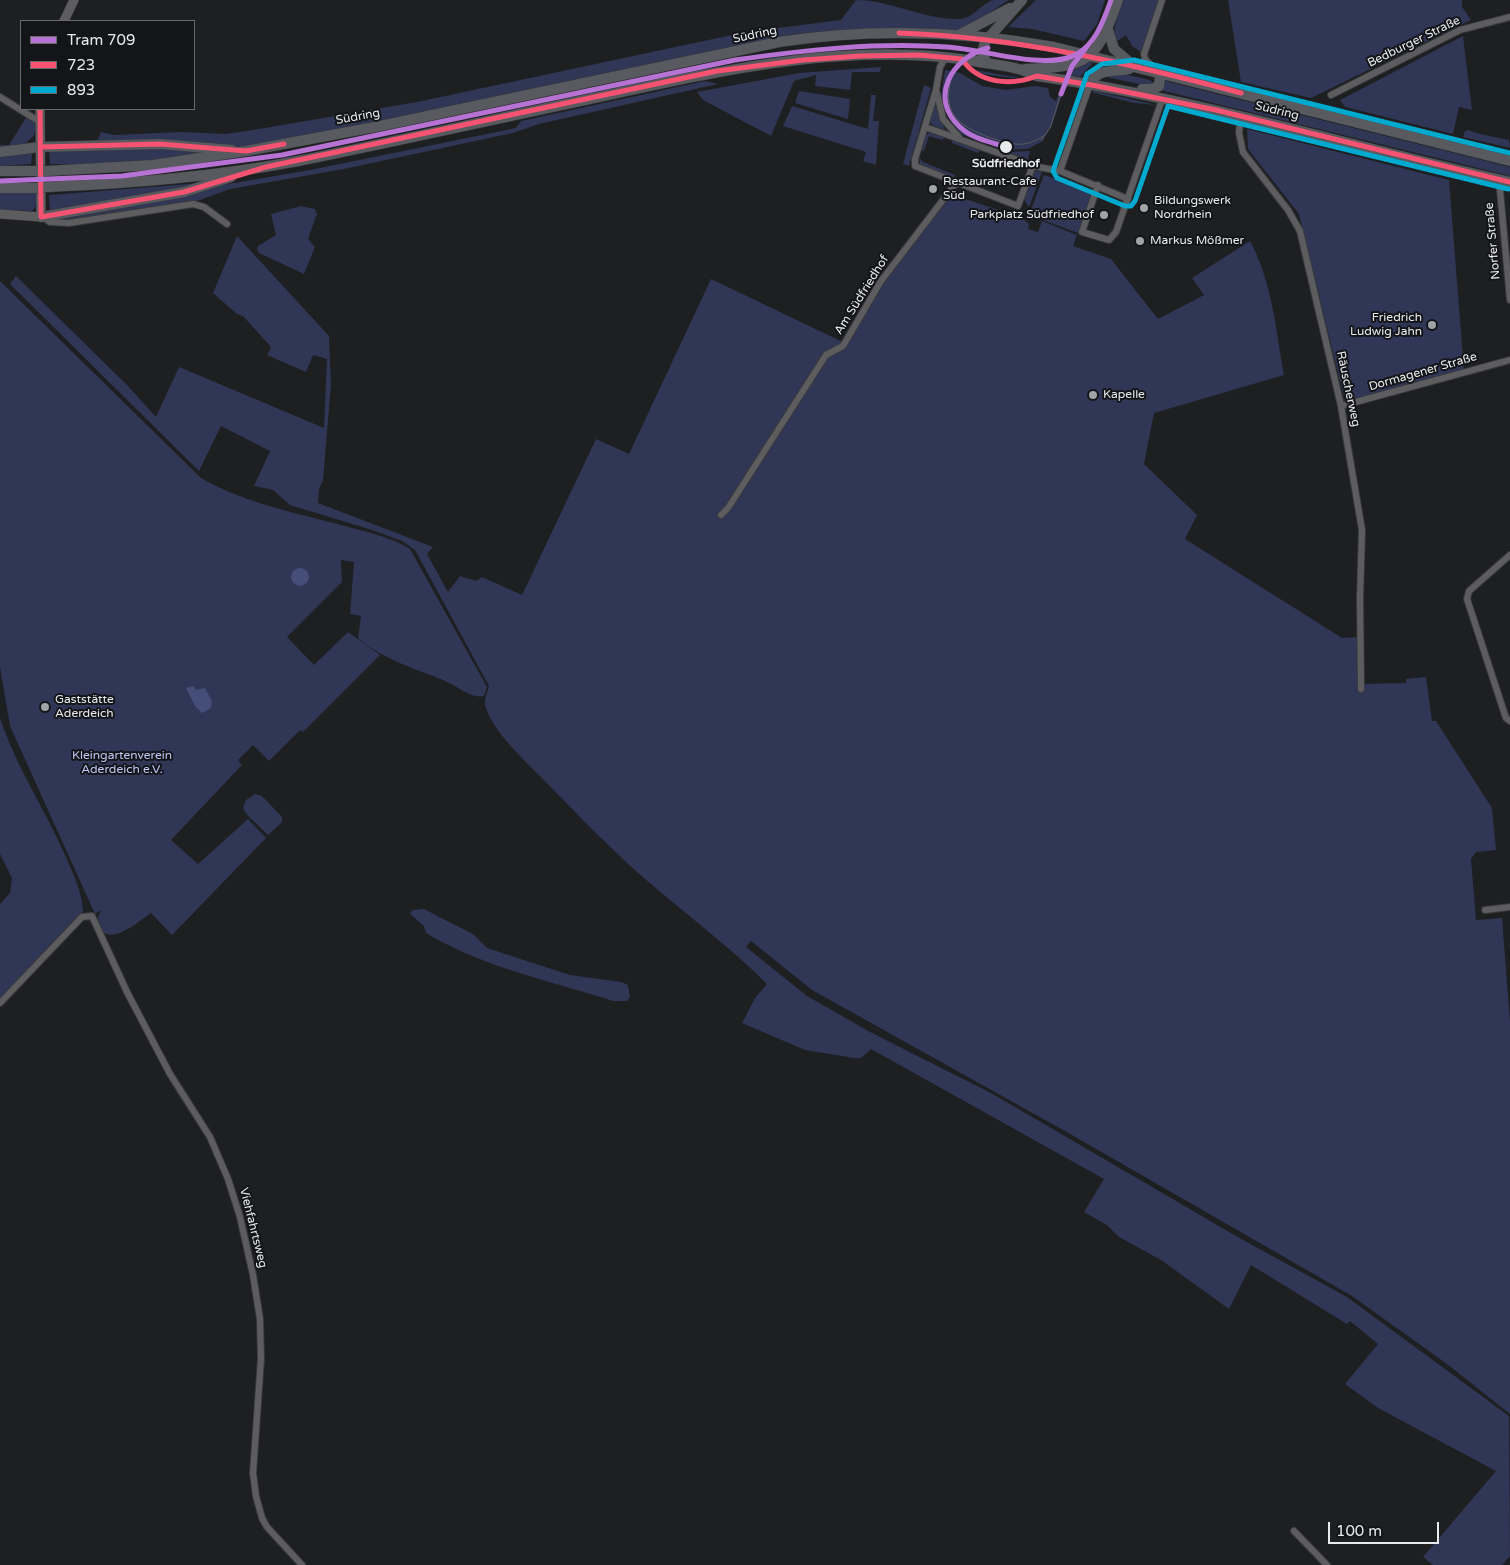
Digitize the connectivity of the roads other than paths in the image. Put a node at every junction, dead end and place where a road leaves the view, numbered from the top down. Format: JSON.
{"nodes":[{"id":1,"x":74,"y":0,"type":"edge"},
{"id":2,"x":1022,"y":0,"type":"edge"},
{"id":3,"x":1118,"y":0,"type":"edge"},
{"id":4,"x":1162,"y":0,"type":"edge"},
{"id":5,"x":1510,"y":17,"type":"edge"},
{"id":6,"x":64,"y":20,"type":"edge"},
{"id":7,"x":1108,"y":30,"type":"junction"},
{"id":8,"x":957,"y":35,"type":"junction"},
{"id":9,"x":988,"y":37,"type":"junction"},
{"id":10,"x":1090,"y":56,"type":"junction"},
{"id":11,"x":946,"y":57,"type":"junction"},
{"id":12,"x":987,"y":63,"type":"junction"},
{"id":13,"x":1134,"y":67,"type":"junction"},
{"id":14,"x":1023,"y":69,"type":"junction"},
{"id":15,"x":1157,"y":72,"type":"junction"},
{"id":16,"x":1090,"y":84,"type":"junction"},
{"id":17,"x":936,"y":90,"type":"junction"},
{"id":18,"x":1132,"y":91,"type":"junction"},
{"id":19,"x":1331,"y":95,"type":"dead end"},
{"id":20,"x":0,"y":97,"type":"edge"},
{"id":21,"x":1164,"y":97,"type":"junction"},
{"id":22,"x":20,"y":110,"type":"edge"},
{"id":23,"x":21,"y":110,"type":"edge"},
{"id":24,"x":40,"y":110,"type":"edge"},
{"id":25,"x":1241,"y":115,"type":"junction"},
{"id":26,"x":40,"y":122,"type":"junction"},
{"id":27,"x":925,"y":127,"type":"junction"},
{"id":28,"x":963,"y":140,"type":"junction"},
{"id":29,"x":40,"y":147,"type":"junction"},
{"id":30,"x":246,"y":151,"type":"junction"},
{"id":31,"x":0,"y":152,"type":"edge"},
{"id":32,"x":1510,"y":161,"type":"edge"},
{"id":33,"x":1033,"y":165,"type":"junction"},
{"id":34,"x":266,"y":167,"type":"junction"},
{"id":35,"x":0,"y":171,"type":"edge"},
{"id":36,"x":1060,"y":171,"type":"junction"},
{"id":37,"x":1506,"y":182,"type":"edge"},
{"id":38,"x":956,"y":183,"type":"junction"},
{"id":39,"x":1098,"y":185,"type":"junction"},
{"id":40,"x":0,"y":188,"type":"edge"},
{"id":41,"x":1128,"y":199,"type":"junction"},
{"id":42,"x":0,"y":214,"type":"edge"},
{"id":43,"x":42,"y":217,"type":"junction"},
{"id":44,"x":227,"y":224,"type":"dead end"},
{"id":45,"x":1510,"y":300,"type":"edge"},
{"id":46,"x":1510,"y":360,"type":"edge"},
{"id":47,"x":1341,"y":406,"type":"junction"},
{"id":48,"x":721,"y":515,"type":"dead end"},
{"id":49,"x":1510,"y":555,"type":"edge"},
{"id":50,"x":1361,"y":689,"type":"dead end"},
{"id":51,"x":1510,"y":721,"type":"edge"},
{"id":52,"x":1510,"y":907,"type":"edge"},
{"id":53,"x":1486,"y":910,"type":"dead end"},
{"id":54,"x":0,"y":1002,"type":"edge"},
{"id":55,"x":1294,"y":1531,"type":"dead end"},
{"id":56,"x":302,"y":1565,"type":"edge"},
{"id":57,"x":1327,"y":1565,"type":"edge"}],
"edges":[{"from":1,"to":6,"type":"street"},
{"from":2,"to":8,"type":"main road"},
{"from":2,"to":9,"type":"main road"},
{"from":3,"to":7,"type":"main road"},
{"from":4,"to":15,"type":"street"},
{"from":5,"to":19,"type":"street","name":"Bedburger Straße"},
{"from":7,"to":10,"type":"main road"},
{"from":7,"to":13,"type":"main road"},
{"from":8,"to":9,"type":"main road","name":"Südring"},
{"from":8,"to":30,"type":"main road","name":"Südring"},
{"from":9,"to":10,"type":"main road","name":"Südring"},
{"from":9,"to":12,"type":"main road"},
{"from":10,"to":13,"type":"main road","name":"Südring"},
{"from":10,"to":14,"type":"main road"},
{"from":11,"to":12,"type":"main road","name":"Südring"},
{"from":11,"to":17,"type":"street"},
{"from":11,"to":34,"type":"main road","name":"Südring"},
{"from":12,"to":14,"type":"main road","name":"Südring"},
{"from":13,"to":15,"type":"main road","name":"Südring"},
{"from":13,"to":16,"type":"main road"},
{"from":14,"to":16,"type":"main road","name":"Südring"},
{"from":15,"to":18,"type":"main road"},
{"from":15,"to":32,"type":"main road","name":"Südring"},
{"from":16,"to":18,"type":"main road","name":"Südring"},
{"from":16,"to":36,"type":"street"},
{"from":17,"to":27,"type":"street"},
{"from":17,"to":28,"type":"street"},
{"from":18,"to":21,"type":"main road","name":"Südring"},
{"from":20,"to":22,"type":"street"},
{"from":21,"to":25,"type":"main road","name":"Südring"},
{"from":21,"to":41,"type":"street"},
{"from":23,"to":26,"type":"street"},
{"from":24,"to":26,"type":"street"},
{"from":25,"to":37,"type":"main road","name":"Südring"},
{"from":25,"to":47,"type":"street","name":"Räuscherweg"},
{"from":26,"to":29,"type":"street"},
{"from":27,"to":28,"type":"street"},
{"from":27,"to":38,"type":"street"},
{"from":28,"to":33,"type":"street"},
{"from":29,"to":30,"type":"main road"},
{"from":29,"to":31,"type":"main road"},
{"from":29,"to":43,"type":"street"},
{"from":30,"to":35,"type":"main road","name":"Südring","bridge":true},
{"from":33,"to":36,"type":"street"},
{"from":33,"to":38,"type":"street"},
{"from":34,"to":40,"type":"main road","name":"Südring","bridge":true},
{"from":34,"to":43,"type":"main road"},
{"from":36,"to":39,"type":"street"},
{"from":37,"to":45,"type":"street","name":"Norfer Straße"},
{"from":38,"to":48,"type":"street","name":"Am Südfriedhof"},
{"from":39,"to":41,"type":"street"},
{"from":39,"to":41,"type":"street"},
{"from":42,"to":43,"type":"street"},
{"from":43,"to":44,"type":"street"},
{"from":46,"to":47,"type":"street","name":"Dormagener Straße"},
{"from":47,"to":50,"type":"street","name":"Räuscherweg"},
{"from":49,"to":51,"type":"street"},
{"from":52,"to":53,"type":"street"},
{"from":54,"to":56,"type":"street","name":"Viehfahrtsweg"},
{"from":55,"to":57,"type":"street"}]}
